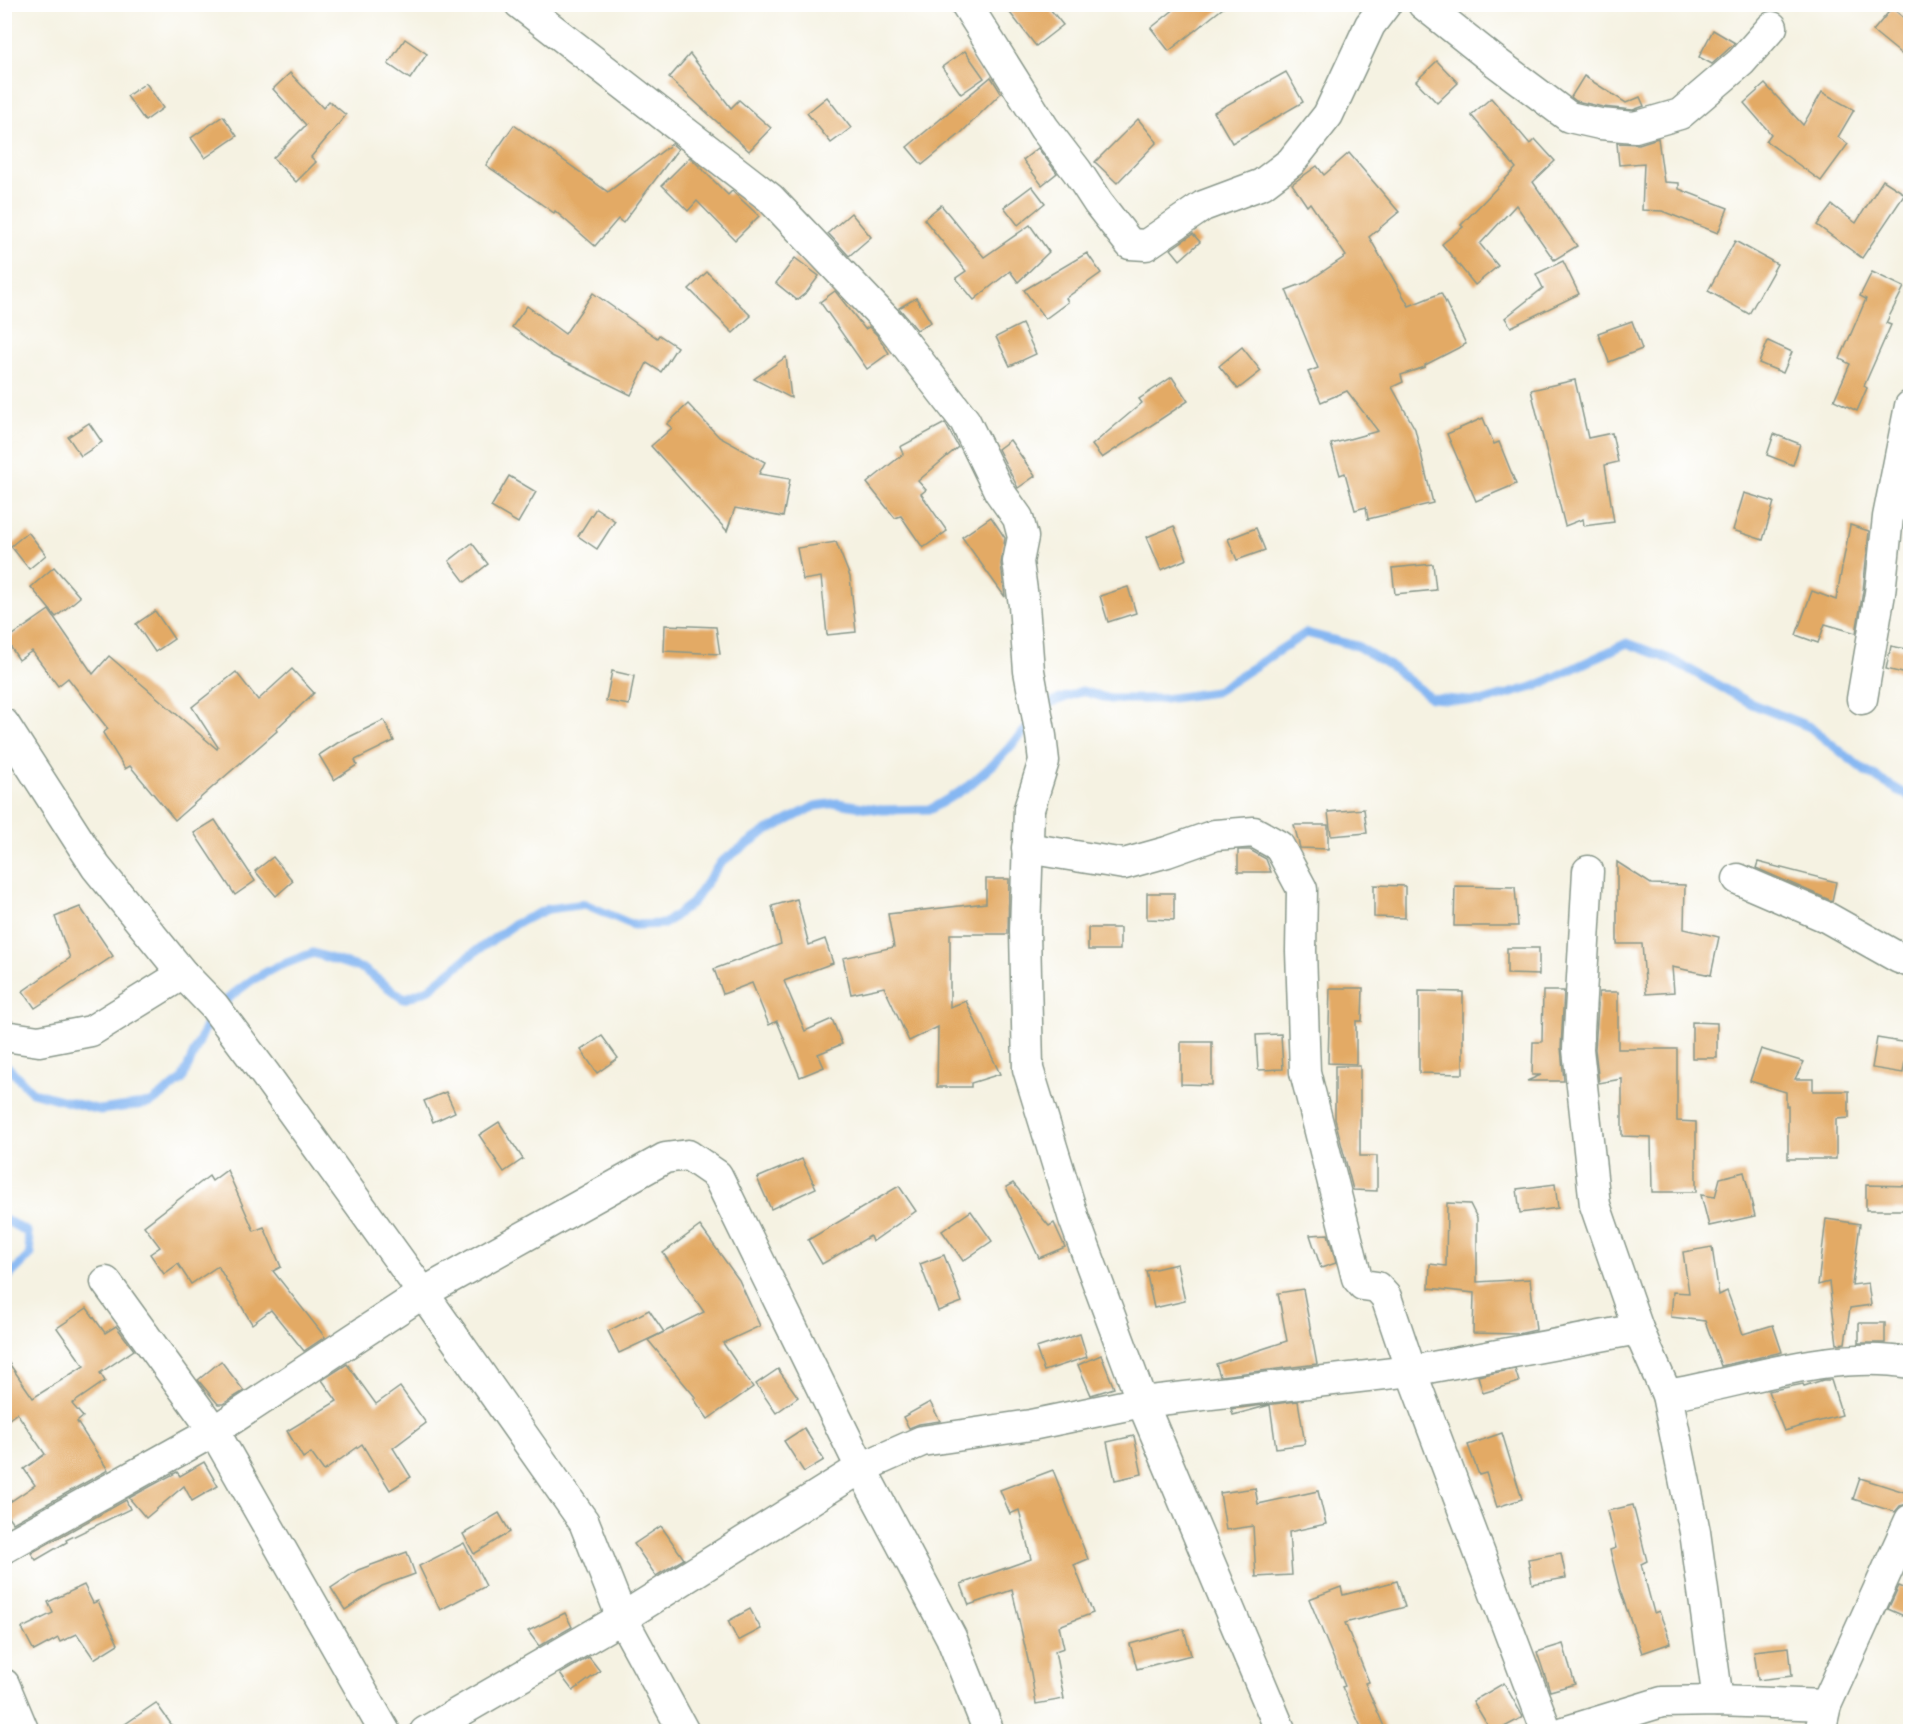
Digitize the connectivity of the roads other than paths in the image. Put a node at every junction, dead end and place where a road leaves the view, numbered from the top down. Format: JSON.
{"nodes":[{"id":1,"x":520,"y":4,"type":"edge"},
{"id":2,"x":966,"y":4,"type":"edge"},
{"id":3,"x":1386,"y":4,"type":"edge"},
{"id":4,"x":1423,"y":4,"type":"edge"},
{"id":5,"x":1772,"y":27,"type":"dead end"},
{"id":6,"x":1911,"y":406,"type":"edge"},
{"id":7,"x":1862,"y":699,"type":"dead end"},
{"id":8,"x":4,"y":724,"type":"edge"},
{"id":9,"x":1027,"y":848,"type":"junction"},
{"id":10,"x":1588,"y":871,"type":"dead end"},
{"id":11,"x":1738,"y":879,"type":"dead end"},
{"id":12,"x":1911,"y":962,"type":"edge"},
{"id":13,"x":183,"y":974,"type":"junction"},
{"id":14,"x":4,"y":1036,"type":"edge"},
{"id":15,"x":106,"y":1282,"type":"dead end"},
{"id":16,"x":423,"y":1293,"type":"junction"},
{"id":17,"x":1638,"y":1329,"type":"junction"},
{"id":18,"x":1911,"y":1363,"type":"edge"},
{"id":19,"x":1411,"y":1371,"type":"junction"},
{"id":20,"x":1667,"y":1395,"type":"junction"},
{"id":21,"x":1142,"y":1402,"type":"junction"},
{"id":22,"x":214,"y":1431,"type":"junction"},
{"id":23,"x":861,"y":1468,"type":"junction"},
{"id":24,"x":1911,"y":1520,"type":"edge"},
{"id":25,"x":4,"y":1548,"type":"edge"},
{"id":26,"x":622,"y":1618,"type":"junction"},
{"id":27,"x":4,"y":1684,"type":"edge"},
{"id":28,"x":1718,"y":1701,"type":"junction"},
{"id":29,"x":1823,"y":1718,"type":"edge"},
{"id":30,"x":24,"y":1731,"type":"edge"},
{"id":31,"x":385,"y":1731,"type":"edge"},
{"id":32,"x":425,"y":1731,"type":"edge"},
{"id":33,"x":684,"y":1731,"type":"edge"},
{"id":34,"x":989,"y":1731,"type":"edge"},
{"id":35,"x":1281,"y":1731,"type":"edge"},
{"id":36,"x":1547,"y":1731,"type":"edge"},
{"id":37,"x":1564,"y":1731,"type":"edge"}],
"edges":[{"from":1,"to":9,"type":"street"},
{"from":2,"to":3,"type":"street"},
{"from":4,"to":5,"type":"street"},
{"from":6,"to":7,"type":"street"},
{"from":8,"to":13,"type":"street"},
{"from":9,"to":19,"type":"street"},
{"from":9,"to":21,"type":"street"},
{"from":10,"to":17,"type":"street"},
{"from":11,"to":12,"type":"street"},
{"from":13,"to":14,"type":"street"},
{"from":13,"to":16,"type":"street"},
{"from":15,"to":22,"type":"street"},
{"from":16,"to":22,"type":"street"},
{"from":16,"to":23,"type":"street"},
{"from":16,"to":26,"type":"street"},
{"from":17,"to":19,"type":"street"},
{"from":17,"to":20,"type":"street"},
{"from":18,"to":20,"type":"street"},
{"from":19,"to":21,"type":"street"},
{"from":19,"to":36,"type":"street"},
{"from":20,"to":28,"type":"street"},
{"from":21,"to":23,"type":"street"},
{"from":21,"to":35,"type":"street"},
{"from":22,"to":25,"type":"street"},
{"from":22,"to":31,"type":"street"},
{"from":23,"to":26,"type":"street"},
{"from":23,"to":34,"type":"street"},
{"from":24,"to":29,"type":"street"},
{"from":26,"to":32,"type":"street"},
{"from":26,"to":33,"type":"street"},
{"from":27,"to":30,"type":"street"},
{"from":28,"to":29,"type":"street"},
{"from":28,"to":37,"type":"street"}]}
